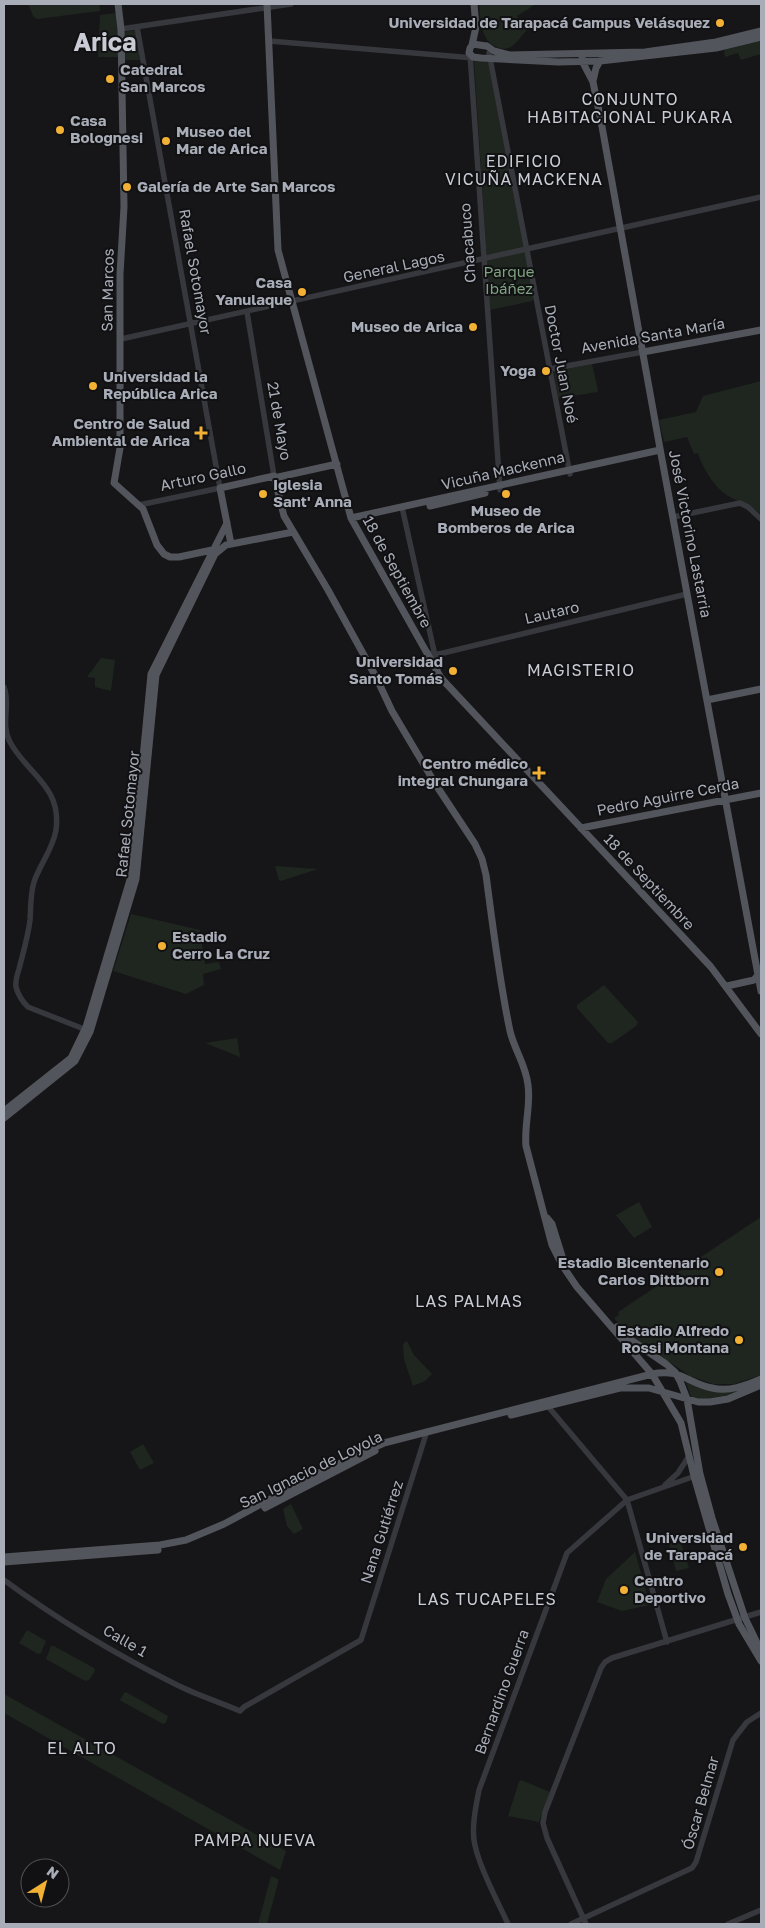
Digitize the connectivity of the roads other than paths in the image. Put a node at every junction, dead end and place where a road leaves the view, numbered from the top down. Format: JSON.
{"nodes":[{"id":1,"x":118,"y":4,"type":"edge"},
{"id":2,"x":291,"y":4,"type":"edge"},
{"id":3,"x":474,"y":4,"type":"edge"},
{"id":4,"x":267,"y":6,"type":"edge"},
{"id":5,"x":137,"y":27,"type":"junction"},
{"id":6,"x":476,"y":27,"type":"junction"},
{"id":7,"x":122,"y":29,"type":"junction"},
{"id":8,"x":761,"y":30,"type":"edge"},
{"id":9,"x":761,"y":37,"type":"edge"},
{"id":10,"x":269,"y":41,"type":"junction"},
{"id":11,"x":472,"y":45,"type":"junction"},
{"id":12,"x":488,"y":51,"type":"junction"},
{"id":13,"x":475,"y":57,"type":"junction"},
{"id":14,"x":582,"y":58,"type":"junction"},
{"id":15,"x":600,"y":61,"type":"junction"},
{"id":16,"x":593,"y":82,"type":"junction"},
{"id":17,"x":761,"y":198,"type":"edge"},
{"id":18,"x":620,"y":229,"type":"junction"},
{"id":19,"x":527,"y":250,"type":"junction"},
{"id":20,"x":483,"y":260,"type":"junction"},
{"id":21,"x":292,"y":302,"type":"junction"},
{"id":22,"x":247,"y":312,"type":"junction"},
{"id":23,"x":191,"y":324,"type":"junction"},
{"id":24,"x":761,"y":330,"type":"edge"},
{"id":25,"x":121,"y":339,"type":"junction"},
{"id":26,"x":651,"y":351,"type":"junction"},
{"id":27,"x":643,"y":352,"type":"junction"},
{"id":28,"x":645,"y":363,"type":"junction"},
{"id":29,"x":550,"y":369,"type":"junction"},
{"id":30,"x":661,"y":452,"type":"junction"},
{"id":31,"x":337,"y":464,"type":"junction"},
{"id":32,"x":569,"y":472,"type":"junction"},
{"id":33,"x":274,"y":477,"type":"junction"},
{"id":34,"x":220,"y":488,"type":"junction"},
{"id":35,"x":499,"y":488,"type":"junction"},
{"id":36,"x":139,"y":506,"type":"junction"},
{"id":37,"x":403,"y":510,"type":"junction"},
{"id":38,"x":673,"y":517,"type":"junction"},
{"id":39,"x":761,"y":519,"type":"edge"},
{"id":40,"x":352,"y":520,"type":"junction"},
{"id":41,"x":227,"y":523,"type":"junction"},
{"id":42,"x":293,"y":532,"type":"junction"},
{"id":43,"x":231,"y":544,"type":"junction"},
{"id":44,"x":213,"y":553,"type":"junction"},
{"id":45,"x":687,"y":594,"type":"junction"},
{"id":46,"x":424,"y":650,"type":"junction"},
{"id":47,"x":434,"y":654,"type":"junction"},
{"id":48,"x":439,"y":675,"type":"junction"},
{"id":49,"x":4,"y":686,"type":"edge"},
{"id":50,"x":761,"y":689,"type":"edge"},
{"id":51,"x":707,"y":700,"type":"junction"},
{"id":52,"x":761,"y":793,"type":"edge"},
{"id":53,"x":726,"y":800,"type":"junction"},
{"id":54,"x":600,"y":825,"type":"junction"},
{"id":55,"x":581,"y":828,"type":"junction"},
{"id":56,"x":589,"y":837,"type":"junction"},
{"id":57,"x":758,"y":975,"type":"junction"},
{"id":58,"x":727,"y":986,"type":"junction"},
{"id":59,"x":761,"y":991,"type":"edge"},
{"id":60,"x":88,"y":1031,"type":"junction"},
{"id":61,"x":761,"y":1034,"type":"edge"},
{"id":62,"x":4,"y":1111,"type":"edge"},
{"id":63,"x":4,"y":1118,"type":"edge"},
{"id":64,"x":547,"y":1218,"type":"junction"},
{"id":65,"x":641,"y":1360,"type":"junction"},
{"id":66,"x":675,"y":1372,"type":"junction"},
{"id":67,"x":652,"y":1374,"type":"junction"},
{"id":68,"x":637,"y":1378,"type":"junction"},
{"id":69,"x":761,"y":1380,"type":"edge"},
{"id":70,"x":761,"y":1385,"type":"edge"},
{"id":71,"x":665,"y":1393,"type":"junction"},
{"id":72,"x":687,"y":1400,"type":"junction"},
{"id":73,"x":698,"y":1402,"type":"junction"},
{"id":74,"x":547,"y":1405,"type":"junction"},
{"id":75,"x":689,"y":1413,"type":"junction"},
{"id":76,"x":427,"y":1433,"type":"junction"},
{"id":77,"x":690,"y":1456,"type":"junction"},
{"id":78,"x":697,"y":1475,"type":"junction"},
{"id":79,"x":664,"y":1486,"type":"junction"},
{"id":80,"x":627,"y":1500,"type":"junction"},
{"id":81,"x":620,"y":1507,"type":"junction"},
{"id":82,"x":631,"y":1517,"type":"junction"},
{"id":83,"x":4,"y":1556,"type":"edge"},
{"id":84,"x":4,"y":1562,"type":"edge"},
{"id":85,"x":4,"y":1580,"type":"edge"},
{"id":86,"x":761,"y":1612,"type":"edge"},
{"id":87,"x":741,"y":1620,"type":"junction"},
{"id":88,"x":667,"y":1642,"type":"junction"},
{"id":89,"x":761,"y":1651,"type":"edge"},
{"id":90,"x":761,"y":1661,"type":"edge"},
{"id":91,"x":240,"y":1711,"type":"joint"},
{"id":92,"x":761,"y":1713,"type":"edge"},
{"id":93,"x":761,"y":1910,"type":"edge"},
{"id":94,"x":585,"y":1921,"type":"edge"},
{"id":95,"x":508,"y":1924,"type":"edge"},
{"id":96,"x":571,"y":1924,"type":"edge"},
{"id":97,"x":728,"y":1924,"type":"edge"}],
"edges":[{"from":1,"to":7,"type":"main road","name":"San Marcos"},
{"from":2,"to":4,"type":"street"},
{"from":3,"to":6,"type":"main road"},
{"from":4,"to":5,"type":"street"},
{"from":4,"to":10,"type":"main road","name":"18 de Septiembre"},
{"from":5,"to":7,"type":"street"},
{"from":5,"to":23,"type":"street","name":"Rafael Sotomayor"},
{"from":6,"to":11,"type":"main road"},
{"from":6,"to":12,"type":"main road"},
{"from":7,"to":25,"type":"main road","name":"San Marcos"},
{"from":8,"to":14,"type":"main road"},
{"from":9,"to":15,"type":"main road"},
{"from":10,"to":13,"type":"street"},
{"from":10,"to":21,"type":"main road","name":"18 de Septiembre"},
{"from":11,"to":12,"type":"main road"},
{"from":11,"to":13,"type":"main road"},
{"from":12,"to":13,"type":"main road"},
{"from":12,"to":14,"type":"main road"},
{"from":12,"to":14,"type":"main road"},
{"from":12,"to":19,"type":"street","name":"Doctor Juan Noé"},
{"from":13,"to":20,"type":"street","name":"Chacabuco"},
{"from":14,"to":15,"type":"main road"},
{"from":14,"to":16,"type":"main road","name":"José Victorino Lastarria"},
{"from":15,"to":16,"type":"main road","name":"José Victorino Lastarria"},
{"from":16,"to":18,"type":"main road","name":"José Victorino Lastarria"},
{"from":17,"to":18,"type":"street","name":"General Lagos"},
{"from":18,"to":19,"type":"street","name":"General Lagos"},
{"from":18,"to":27,"type":"main road","name":"José Victorino Lastarria"},
{"from":19,"to":20,"type":"street","name":"General Lagos"},
{"from":19,"to":29,"type":"street","name":"Doctor Juan Noé"},
{"from":20,"to":21,"type":"street","name":"General Lagos"},
{"from":20,"to":35,"type":"street","name":"Chacabuco"},
{"from":21,"to":22,"type":"street","name":"General Lagos"},
{"from":21,"to":31,"type":"main road","name":"18 de Septiembre"},
{"from":22,"to":23,"type":"street","name":"General Lagos"},
{"from":22,"to":33,"type":"street","name":"21 de Mayo"},
{"from":23,"to":25,"type":"street","name":"General Lagos"},
{"from":23,"to":34,"type":"street","name":"Rafael Sotomayor"},
{"from":24,"to":26,"type":"main road","name":"Avenida Santa María"},
{"from":25,"to":36,"type":"main road","name":"San Marcos"},
{"from":26,"to":27,"type":"main road","name":"Avenida Santa María"},
{"from":26,"to":28,"type":"main road"},
{"from":27,"to":28,"type":"main road","name":"José Victorino Lastarria"},
{"from":27,"to":29,"type":"street","name":"Avenida Santa María"},
{"from":28,"to":30,"type":"main road","name":"José Victorino Lastarria"},
{"from":29,"to":32,"type":"street","name":"Doctor Juan Noé"},
{"from":30,"to":32,"type":"main road","name":"Vicuña Mackenna"},
{"from":30,"to":38,"type":"main road","name":"José Victorino Lastarria"},
{"from":31,"to":33,"type":"main road","name":"Arturo Gallo"},
{"from":31,"to":40,"type":"main road","name":"18 de Septiembre"},
{"from":32,"to":35,"type":"main road","name":"Vicuña Mackenna"},
{"from":33,"to":34,"type":"main road","name":"Arturo Gallo"},
{"from":33,"to":42,"type":"main road","name":"21 de Mayo"},
{"from":34,"to":36,"type":"street","name":"Arturo Gallo"},
{"from":34,"to":41,"type":"main road","name":"Rafael Sotomayor"},
{"from":35,"to":37,"type":"main road","name":"Vicuña Mackenna"},
{"from":36,"to":44,"type":"main road","name":"San Marcos"},
{"from":37,"to":40,"type":"main road","name":"Vicuña Mackenna"},
{"from":37,"to":47,"type":"street"},
{"from":38,"to":39,"type":"street"},
{"from":38,"to":45,"type":"main road","name":"José Victorino Lastarria"},
{"from":40,"to":46,"type":"main road","name":"18 de Septiembre"},
{"from":41,"to":43,"type":"main road","name":"Rafael Sotomayor"},
{"from":41,"to":44,"type":"main road","name":"Rafael Sotomayor"},
{"from":42,"to":43,"type":"main road"},
{"from":42,"to":64,"type":"main road","name":"21 de Mayo"},
{"from":43,"to":44,"type":"main road","name":"Rafael Sotomayor"},
{"from":44,"to":60,"type":"main road","name":"Rafael Sotomayor"},
{"from":45,"to":47,"type":"street","name":"Lautaro"},
{"from":45,"to":51,"type":"main road","name":"José Victorino Lastarria"},
{"from":46,"to":47,"type":"street"},
{"from":46,"to":48,"type":"main road","name":"18 de Septiembre"},
{"from":47,"to":48,"type":"street"},
{"from":48,"to":55,"type":"main road","name":"18 de Septiembre"},
{"from":49,"to":60,"type":"street"},
{"from":50,"to":51,"type":"main road"},
{"from":51,"to":53,"type":"main road","name":"José Victorino Lastarria"},
{"from":52,"to":53,"type":"main road","name":"Pedro Aguirre Cerda"},
{"from":53,"to":54,"type":"main road","name":"Pedro Aguirre Cerda"},
{"from":53,"to":57,"type":"main road","name":"José Victorino Lastarria"},
{"from":54,"to":55,"type":"main road","name":"Pedro Aguirre Cerda"},
{"from":54,"to":56,"type":"main road"},
{"from":55,"to":56,"type":"main road","name":"18 de Septiembre"},
{"from":56,"to":58,"type":"main road","name":"18 de Septiembre"},
{"from":57,"to":58,"type":"main road"},
{"from":57,"to":59,"type":"main road","name":"José Victorino Lastarria"},
{"from":58,"to":61,"type":"main road","name":"18 de Septiembre"},
{"from":60,"to":62,"type":"main road","name":"Rafael Sotomayor"},
{"from":60,"to":63,"type":"main road","name":"Rafael Sotomayor"},
{"from":64,"to":65,"type":"main road"},
{"from":64,"to":66,"type":"main road"},
{"from":65,"to":67,"type":"main road"},
{"from":65,"to":68,"type":"main road"},
{"from":66,"to":67,"type":"main road","name":"San Ignacio de Loyola"},
{"from":66,"to":69,"type":"main road"},
{"from":66,"to":72,"type":"main road"},
{"from":67,"to":68,"type":"main road","name":"San Ignacio de Loyola"},
{"from":67,"to":71,"type":"main road"},
{"from":68,"to":74,"type":"main road","name":"San Ignacio de Loyola"},
{"from":70,"to":73,"type":"main road","name":"San Ignacio de Loyola"},
{"from":71,"to":72,"type":"main road","name":"San Ignacio de Loyola"},
{"from":71,"to":74,"type":"main road","name":"San Ignacio de Loyola"},
{"from":71,"to":77,"type":"main road"},
{"from":72,"to":73,"type":"main road","name":"San Ignacio de Loyola"},
{"from":72,"to":75,"type":"main road"},
{"from":73,"to":75,"type":"main road"},
{"from":74,"to":76,"type":"main road","name":"San Ignacio de Loyola"},
{"from":74,"to":80,"type":"street"},
{"from":75,"to":78,"type":"main road"},
{"from":76,"to":83,"type":"main road","name":"San Ignacio de Loyola"},
{"from":76,"to":84,"type":"main road","name":"San Ignacio de Loyola"},
{"from":76,"to":91,"type":"street","name":"Nana Gutiérrez"},
{"from":77,"to":78,"type":"main road"},
{"from":77,"to":79,"type":"street","name":"Bernardino Guerra"},
{"from":78,"to":79,"type":"street","name":"Bernardino Guerra"},
{"from":78,"to":87,"type":"main road"},
{"from":79,"to":80,"type":"street","name":"Bernardino Guerra"},
{"from":80,"to":81,"type":"street","name":"Bernardino Guerra"},
{"from":80,"to":82,"type":"street"},
{"from":81,"to":82,"type":"street"},
{"from":81,"to":95,"type":"street","name":"Bernardino Guerra"},
{"from":82,"to":88,"type":"street"},
{"from":85,"to":91,"type":"street","name":"Calle 1"},
{"from":86,"to":87,"type":"street"},
{"from":87,"to":88,"type":"street"},
{"from":87,"to":89,"type":"main road"},
{"from":87,"to":90,"type":"main road"},
{"from":88,"to":94,"type":"street"},
{"from":92,"to":94,"type":"street","name":"Óscar Belmar"},
{"from":93,"to":97,"type":"street"},
{"from":94,"to":96,"type":"street","name":"Óscar Belmar"}]}
